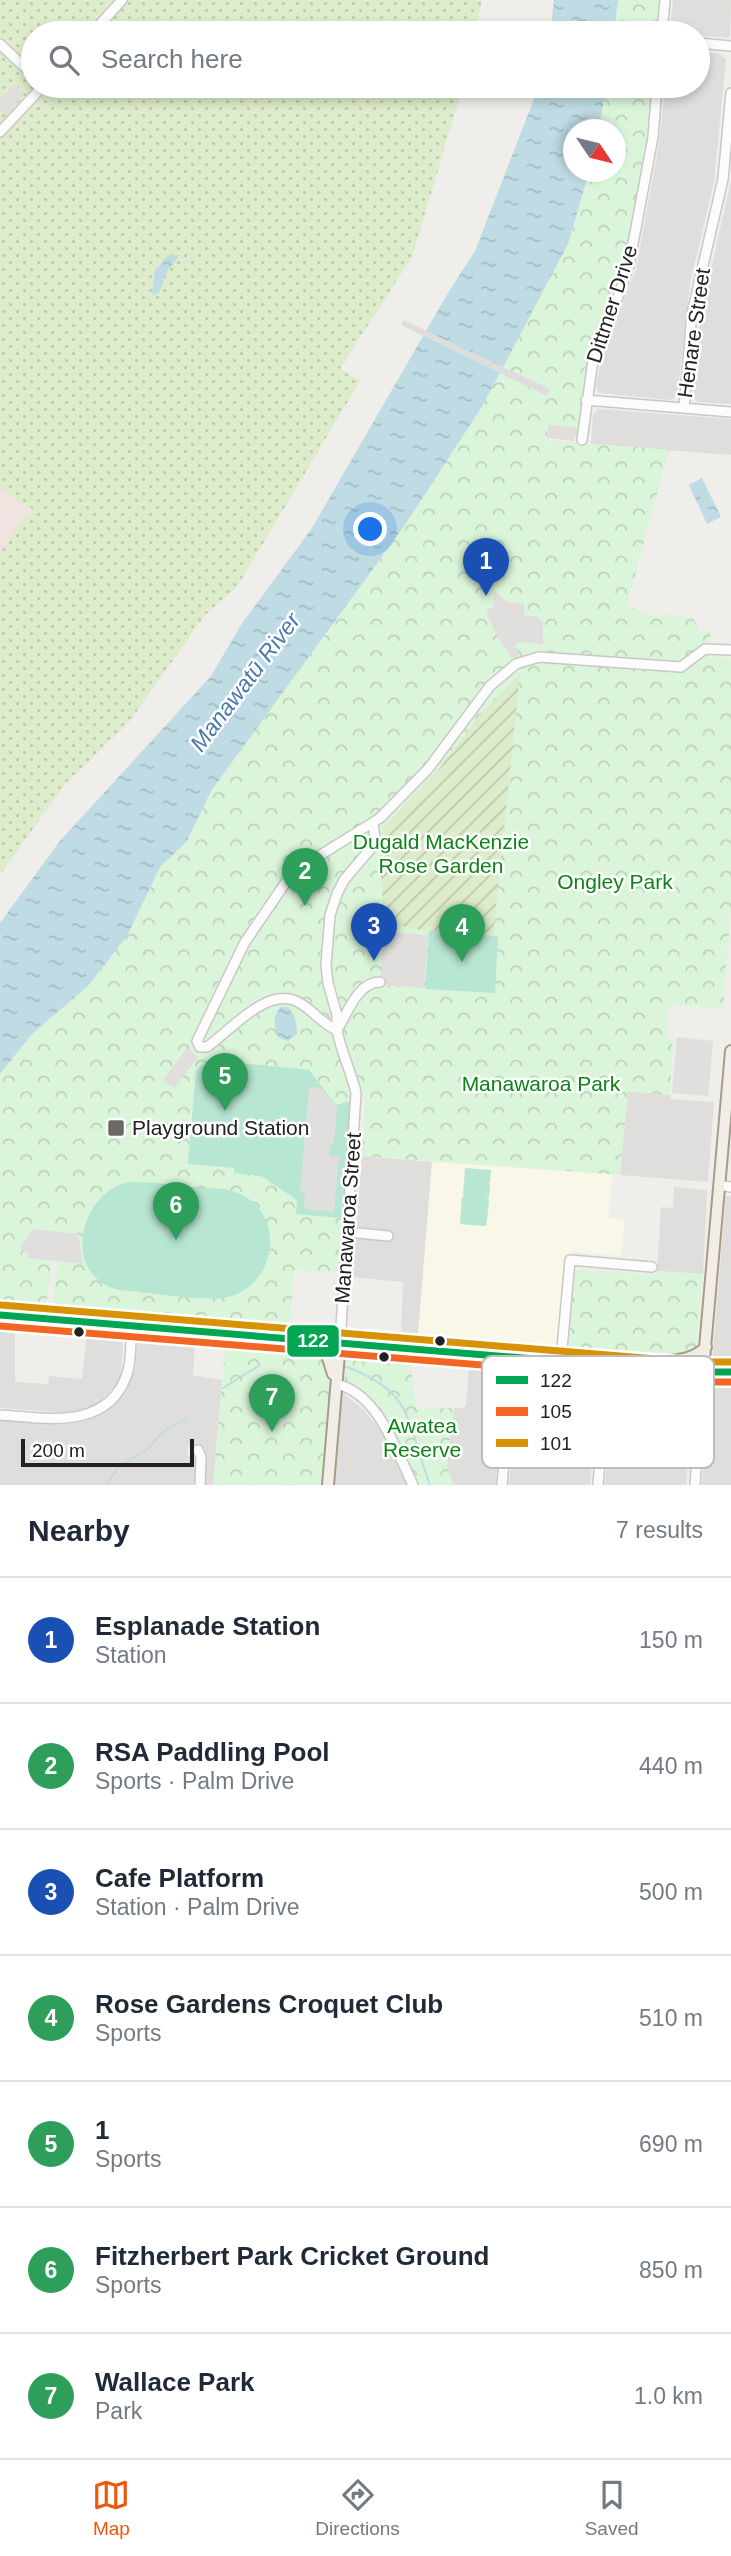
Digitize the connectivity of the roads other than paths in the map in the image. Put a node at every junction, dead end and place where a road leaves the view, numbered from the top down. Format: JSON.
{"nodes":[{"id":1,"x":122,"y":0,"type":"edge"},
{"id":2,"x":665,"y":0,"type":"edge"},
{"id":3,"x":103,"y":21,"type":"edge"},
{"id":4,"x":663,"y":21,"type":"edge"},
{"id":5,"x":0,"y":44,"type":"edge"},
{"id":6,"x":710,"y":44,"type":"edge"},
{"id":7,"x":731,"y":46,"type":"edge"},
{"id":8,"x":21,"y":64,"type":"edge"},
{"id":9,"x":731,"y":93,"type":"edge"},
{"id":10,"x":32,"y":98,"type":"edge"},
{"id":11,"x":656,"y":98,"type":"edge"},
{"id":12,"x":0,"y":132,"type":"edge"},
{"id":13,"x":586,"y":400,"type":"junction"},
{"id":14,"x":684,"y":408,"type":"junction"},
{"id":15,"x":731,"y":412,"type":"edge"},
{"id":16,"x":582,"y":440,"type":"dead end"},
{"id":17,"x":731,"y":650,"type":"edge"},
{"id":18,"x":373,"y":824,"type":"junction"},
{"id":19,"x":380,"y":982,"type":"dead end"},
{"id":20,"x":337,"y":1030,"type":"junction"},
{"id":21,"x":731,"y":1051,"type":"edge"},
{"id":22,"x":719,"y":1185,"type":"junction"},
{"id":23,"x":731,"y":1186,"type":"edge"},
{"id":24,"x":348,"y":1232,"type":"junction"},
{"id":25,"x":388,"y":1236,"type":"dead end"},
{"id":26,"x":652,"y":1267,"type":"dead end"},
{"id":27,"x":0,"y":1315,"type":"edge"},
{"id":28,"x":132,"y":1326,"type":"junction"},
{"id":29,"x":310,"y":1340,"type":"junction"},
{"id":30,"x":340,"y":1342,"type":"junction"},
{"id":31,"x":706,"y":1347,"type":"junction"},
{"id":32,"x":513,"y":1356,"type":"edge"},
{"id":33,"x":561,"y":1356,"type":"edge"},
{"id":34,"x":694,"y":1356,"type":"edge"},
{"id":35,"x":705,"y":1356,"type":"edge"},
{"id":36,"x":337,"y":1384,"type":"junction"},
{"id":37,"x":334,"y":1411,"type":"junction"},
{"id":38,"x":0,"y":1415,"type":"edge"},
{"id":39,"x":198,"y":1450,"type":"dead end"},
{"id":40,"x":200,"y":1485,"type":"edge"},
{"id":41,"x":328,"y":1485,"type":"edge"},
{"id":42,"x":413,"y":1485,"type":"edge"}],
"edges":[{"from":1,"to":3,"type":"street"},
{"from":2,"to":4,"type":"street"},
{"from":5,"to":8,"type":"street"},
{"from":6,"to":7,"type":"street"},
{"from":9,"to":14,"type":"street","name":"Henare Street"},
{"from":10,"to":12,"type":"street"},
{"from":11,"to":13,"type":"street","name":"Dittmer Drive"},
{"from":13,"to":14,"type":"street"},
{"from":13,"to":16,"type":"street","name":"Dittmer Drive"},
{"from":14,"to":15,"type":"street"},
{"from":17,"to":18,"type":"street"},
{"from":18,"to":20,"type":"street","name":"Manawaroa Street"},
{"from":18,"to":20,"type":"street"},
{"from":19,"to":20,"type":"street"},
{"from":20,"to":24,"type":"street","name":"Manawaroa Street"},
{"from":21,"to":22,"type":"main road"},
{"from":22,"to":23,"type":"street"},
{"from":22,"to":31,"type":"main road"},
{"from":24,"to":25,"type":"street"},
{"from":24,"to":30,"type":"street","name":"Manawaroa Street"},
{"from":26,"to":33,"type":"street"},
{"from":27,"to":28,"type":"main road"},
{"from":28,"to":29,"type":"main road"},
{"from":28,"to":38,"type":"street"},
{"from":29,"to":30,"type":"main road"},
{"from":29,"to":37,"type":"main road"},
{"from":30,"to":32,"type":"main road"},
{"from":30,"to":36,"type":"main road"},
{"from":31,"to":34,"type":"main road"},
{"from":31,"to":35,"type":"main road"},
{"from":36,"to":37,"type":"main road"},
{"from":36,"to":42,"type":"street"},
{"from":37,"to":41,"type":"main road"},
{"from":39,"to":40,"type":"street"}]}
